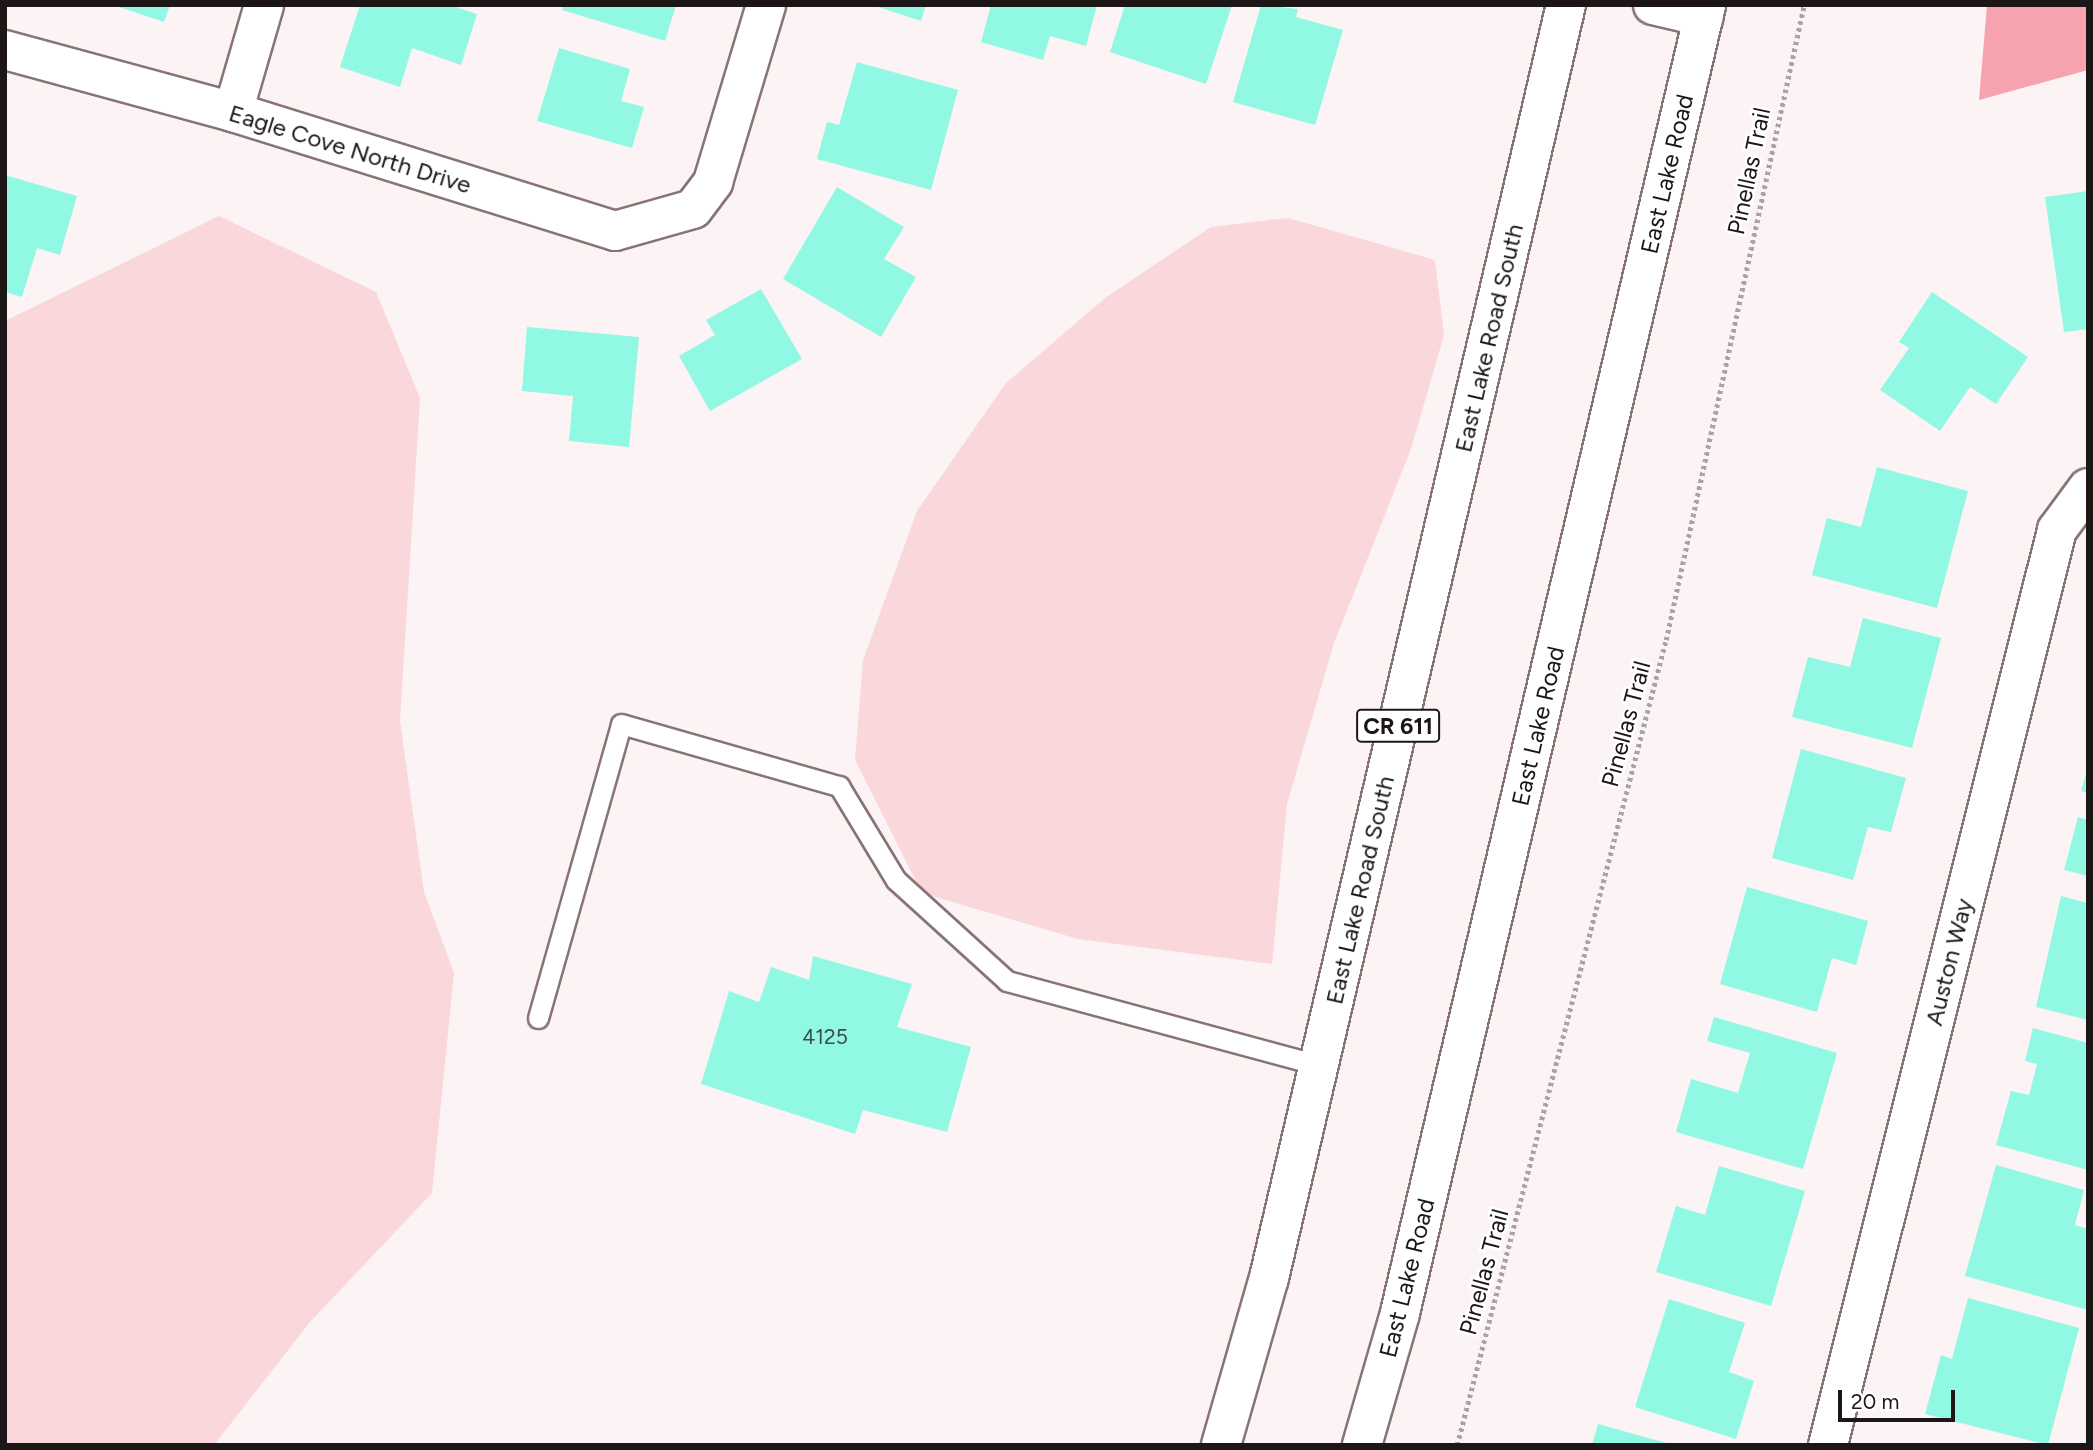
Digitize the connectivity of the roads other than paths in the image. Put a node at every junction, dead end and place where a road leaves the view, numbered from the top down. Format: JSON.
{"nodes":[{"id":1,"x":264,"y":5,"type":"edge"},
{"id":2,"x":766,"y":5,"type":"edge"},
{"id":3,"x":1566,"y":5,"type":"edge"},
{"id":4,"x":1653,"y":5,"type":"edge"},
{"id":5,"x":1705,"y":11,"type":"edge"},
{"id":6,"x":5,"y":50,"type":"edge"},
{"id":7,"x":233,"y":112,"type":"junction"},
{"id":8,"x":2088,"y":488,"type":"edge"},
{"id":9,"x":538,"y":1018,"type":"dead end"},
{"id":10,"x":1319,"y":1065,"type":"junction"},
{"id":11,"x":1221,"y":1445,"type":"edge"},
{"id":12,"x":1363,"y":1445,"type":"edge"},
{"id":13,"x":1828,"y":1445,"type":"edge"}],
"edges":[{"from":1,"to":7,"type":"main road"},
{"from":2,"to":7,"type":"main road","name":"Eagle Cove North Drive"},
{"from":3,"to":10,"type":"main road","name":"East Lake Road South","number":"CR 611"},
{"from":4,"to":5,"type":"main road"},
{"from":5,"to":12,"type":"main road","name":"East Lake Road"},
{"from":6,"to":7,"type":"main road","name":"Eagle Cove North Drive"},
{"from":8,"to":13,"type":"main road","name":"Auston Way"},
{"from":9,"to":10,"type":"lane"},
{"from":10,"to":11,"type":"main road","name":"East Lake Road South","number":"CR 611"}]}
